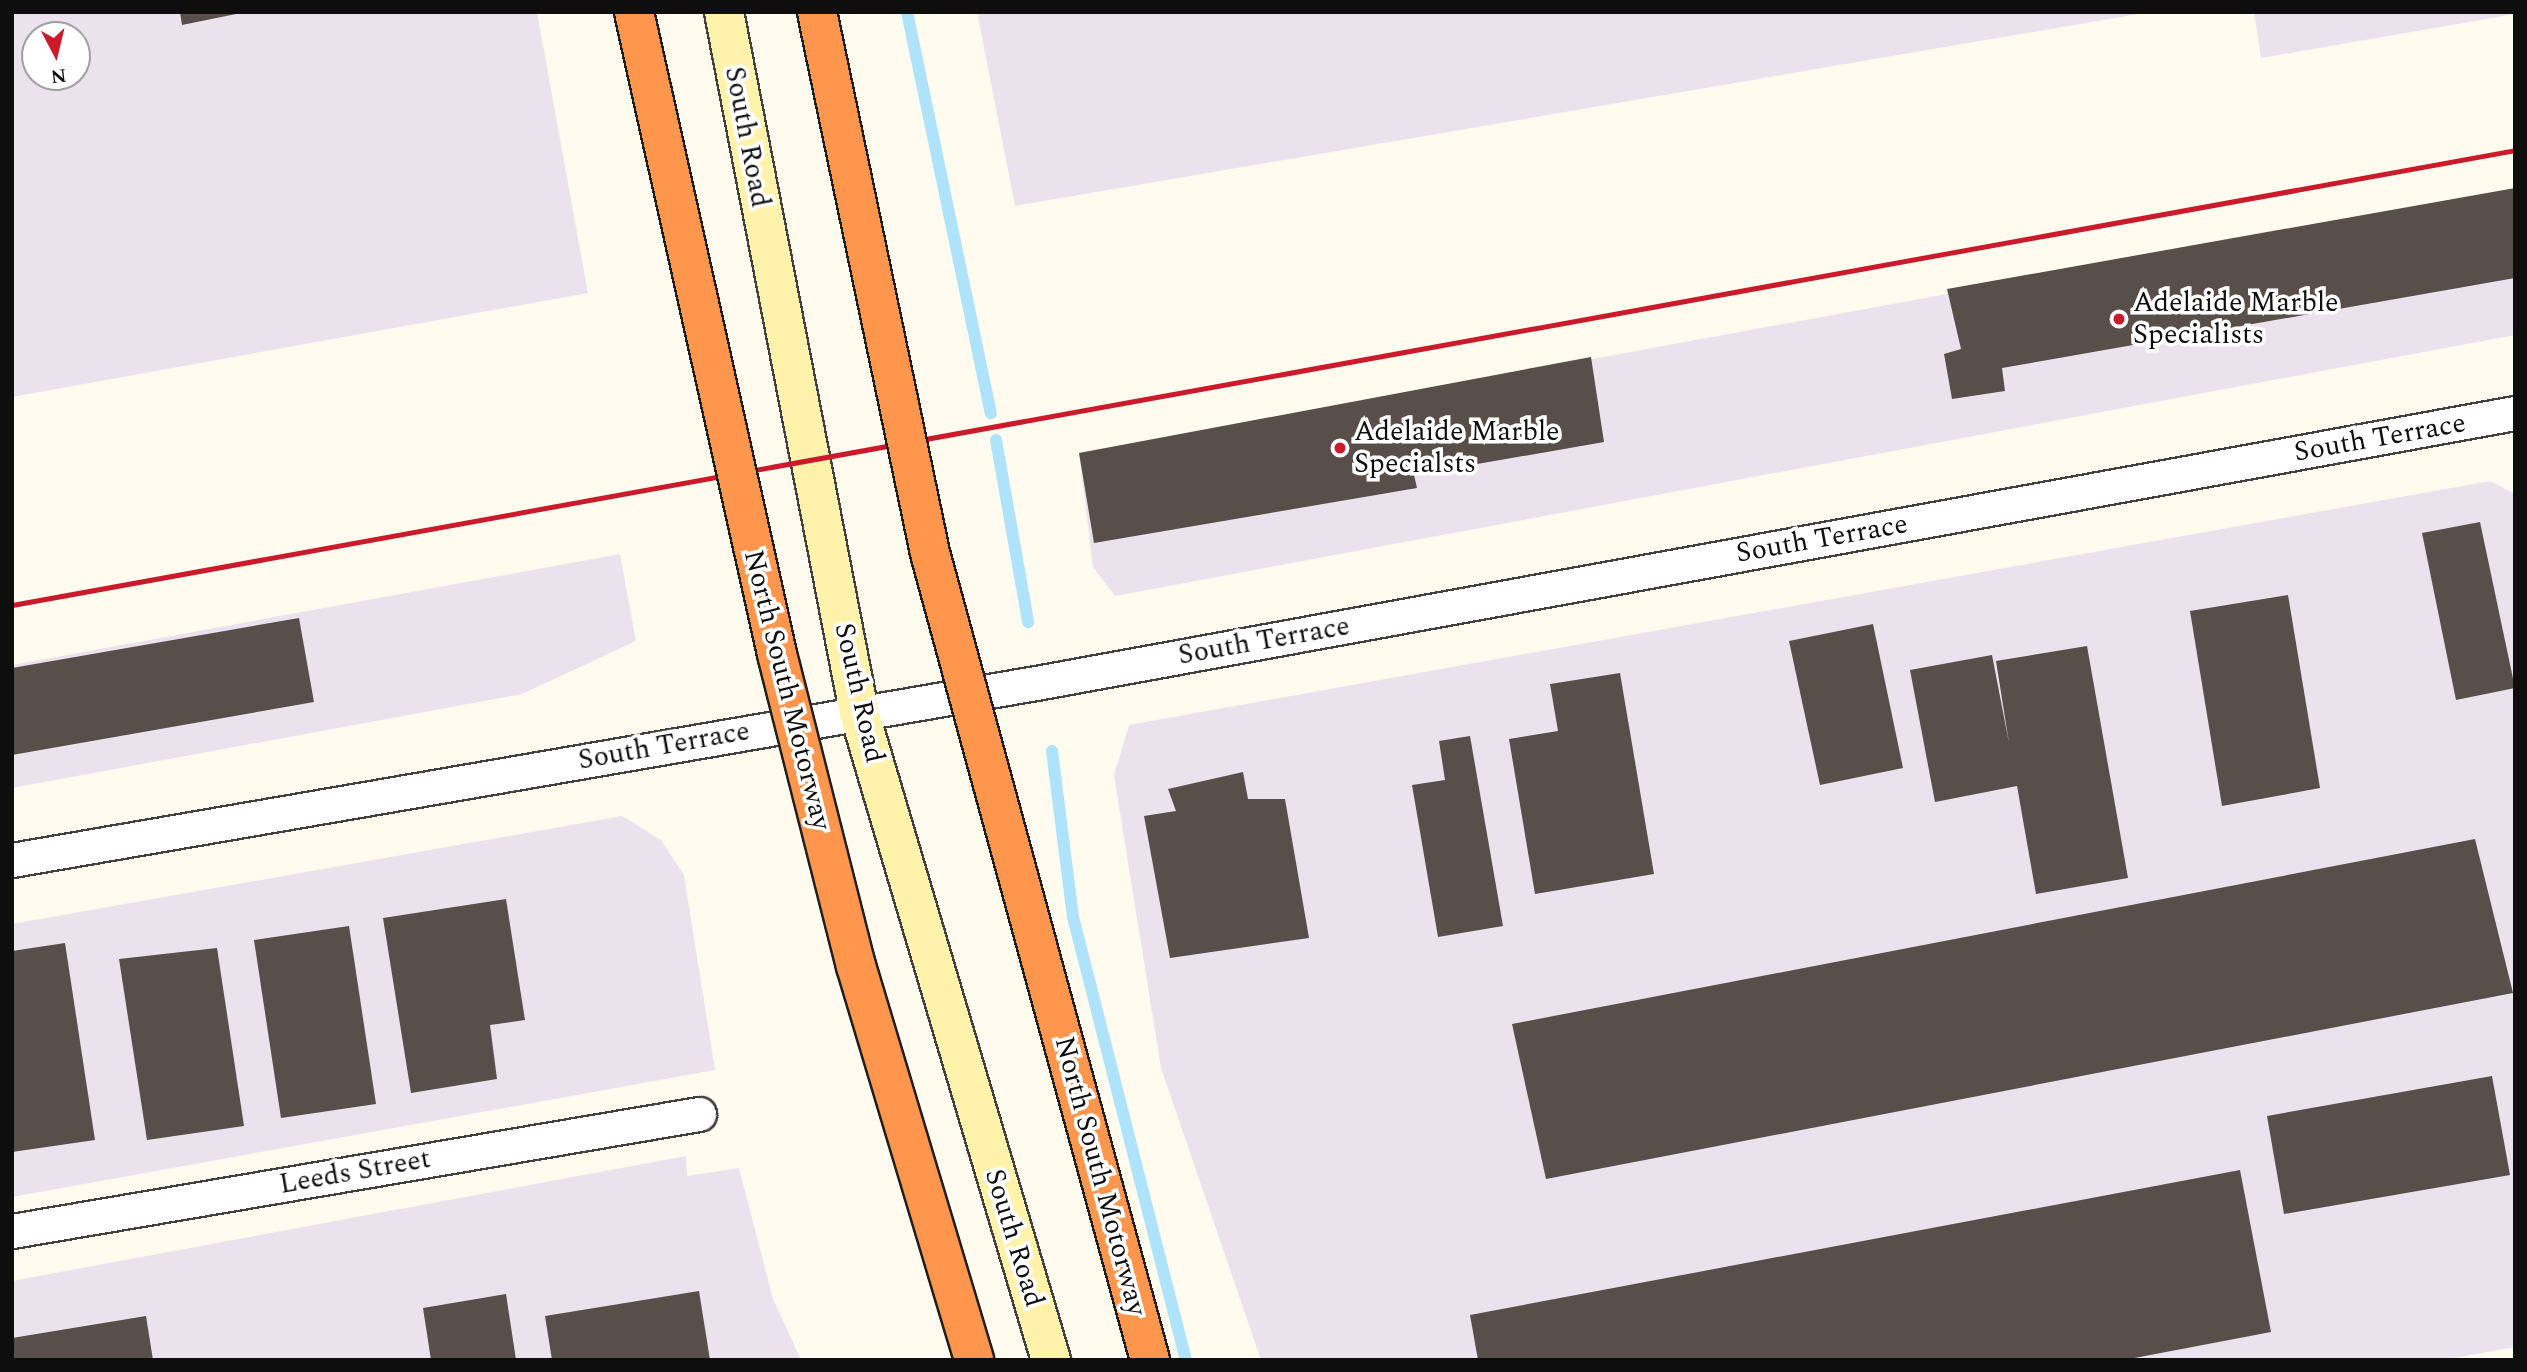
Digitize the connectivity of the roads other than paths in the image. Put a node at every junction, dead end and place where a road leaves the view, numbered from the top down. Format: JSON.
{"nodes":[{"id":1,"x":634,"y":12,"type":"edge"},
{"id":2,"x":723,"y":12,"type":"edge"},
{"id":3,"x":817,"y":12,"type":"edge"},
{"id":4,"x":2515,"y":413,"type":"edge"},
{"id":5,"x":859,"y":712,"type":"junction"},
{"id":6,"x":12,"y":860,"type":"edge"},
{"id":7,"x":699,"y":1114,"type":"dead end"},
{"id":8,"x":12,"y":1231,"type":"edge"},
{"id":9,"x":974,"y":1360,"type":"edge"},
{"id":10,"x":1051,"y":1360,"type":"edge"},
{"id":11,"x":1150,"y":1360,"type":"edge"}],
"edges":[{"from":1,"to":9,"type":"highway","name":"North South Motorway","bridge":true},
{"from":2,"to":5,"type":"main road","name":"South Road"},
{"from":3,"to":11,"type":"highway","name":"North South Motorway","bridge":true},
{"from":4,"to":5,"type":"street","name":"South Terrace"},
{"from":5,"to":6,"type":"street","name":"South Terrace"},
{"from":5,"to":10,"type":"main road","name":"South Road"},
{"from":7,"to":8,"type":"street","name":"Leeds Street"}]}
